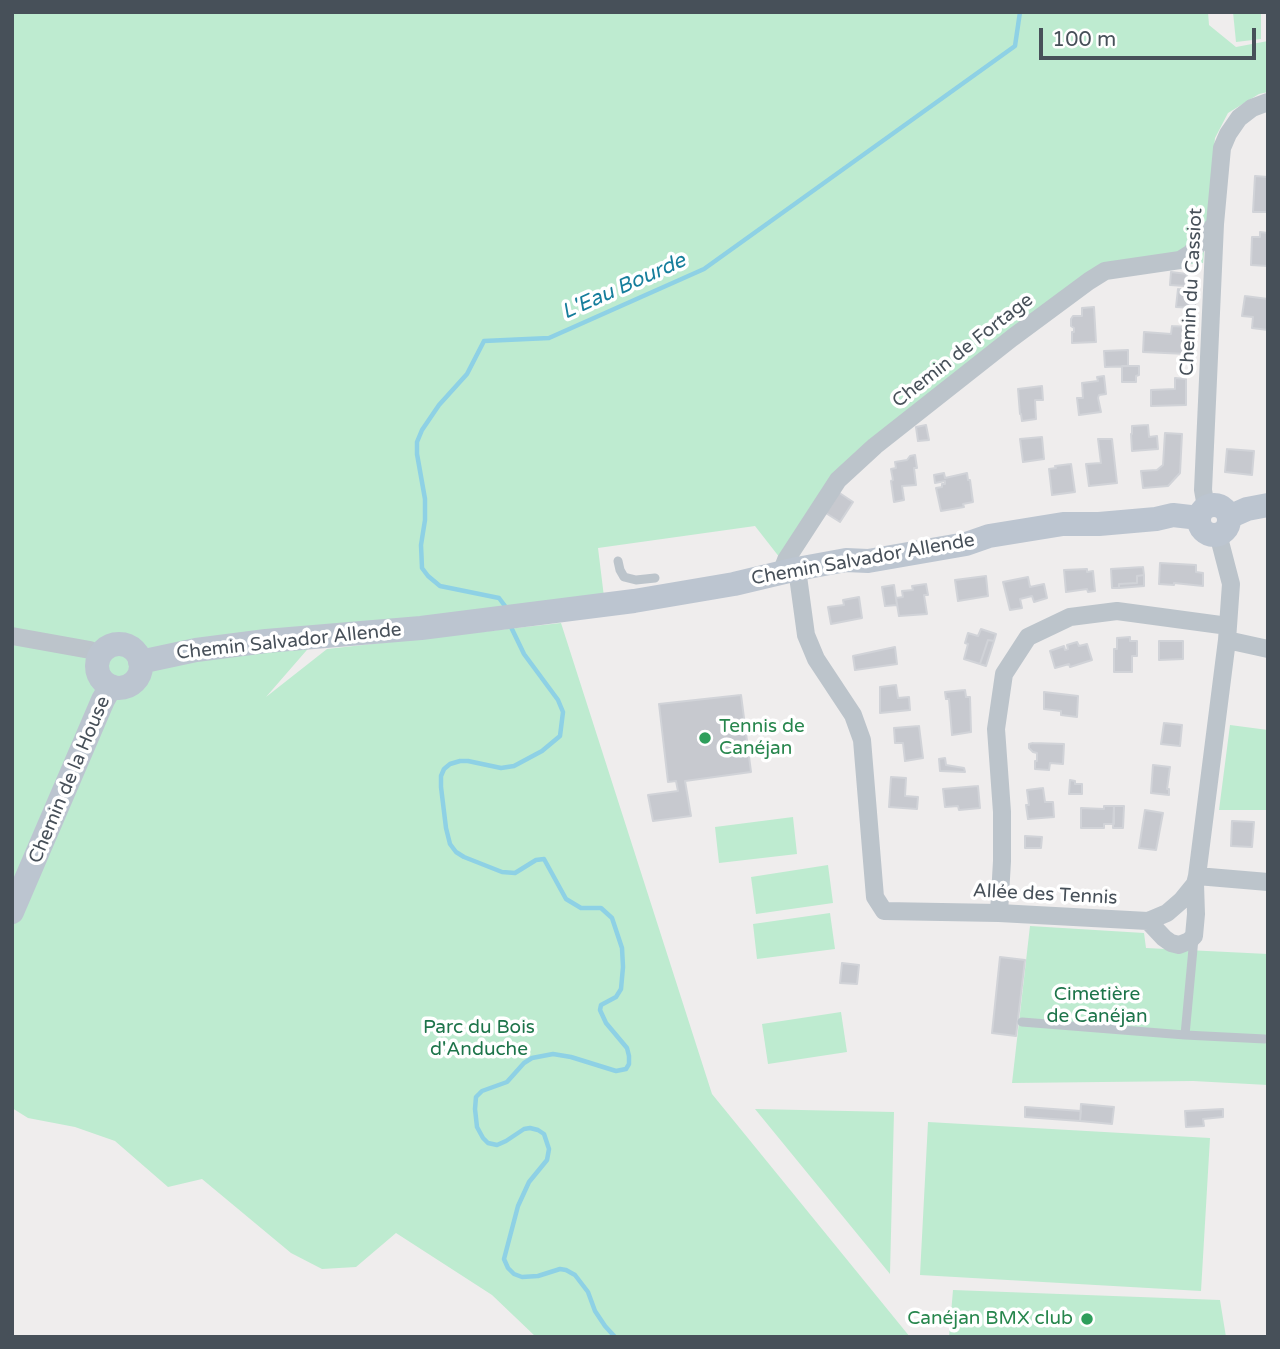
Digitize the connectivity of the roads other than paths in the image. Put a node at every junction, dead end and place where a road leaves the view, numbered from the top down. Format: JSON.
{"nodes":[{"id":1,"x":1268,"y":102,"type":"edge"},
{"id":2,"x":1215,"y":224,"type":"junction"},
{"id":3,"x":1268,"y":505,"type":"edge"},
{"id":4,"x":1202,"y":512,"type":"junction"},
{"id":5,"x":1223,"y":526,"type":"junction"},
{"id":6,"x":618,"y":561,"type":"dead end"},
{"id":7,"x":789,"y":571,"type":"junction"},
{"id":8,"x":656,"y":578,"type":"dead end"},
{"id":9,"x":1227,"y":633,"type":"junction"},
{"id":10,"x":12,"y":636,"type":"edge"},
{"id":11,"x":1268,"y":649,"type":"edge"},
{"id":12,"x":99,"y":656,"type":"junction"},
{"id":13,"x":140,"y":662,"type":"junction"},
{"id":14,"x":111,"y":686,"type":"junction"},
{"id":15,"x":1196,"y":880,"type":"junction"},
{"id":16,"x":1268,"y":881,"type":"edge"},
{"id":17,"x":12,"y":912,"type":"edge"},
{"id":18,"x":999,"y":913,"type":"junction"},
{"id":19,"x":1149,"y":921,"type":"junction"},
{"id":20,"x":1194,"y":936,"type":"junction"},
{"id":21,"x":1022,"y":1022,"type":"dead end"},
{"id":22,"x":1185,"y":1035,"type":"junction"},
{"id":23,"x":1265,"y":1038,"type":"dead end"}],
"edges":[{"from":1,"to":2,"type":"street","name":"Chemin du Cassiot"},
{"from":2,"to":4,"type":"street","name":"Chemin du Cassiot"},
{"from":2,"to":7,"type":"street","name":"Chemin de Fortage"},
{"from":3,"to":5,"type":"street"},
{"from":4,"to":5,"type":"street"},
{"from":4,"to":7,"type":"street","name":"Chemin Salvador Allende"},
{"from":5,"to":9,"type":"street"},
{"from":6,"to":8,"type":"lane"},
{"from":7,"to":13,"type":"street","name":"Chemin Salvador Allende"},
{"from":7,"to":18,"type":"street","name":"Allée des Tennis"},
{"from":9,"to":11,"type":"street"},
{"from":9,"to":15,"type":"street"},
{"from":9,"to":18,"type":"street"},
{"from":10,"to":12,"type":"street"},
{"from":12,"to":13,"type":"street"},
{"from":12,"to":14,"type":"street"},
{"from":13,"to":14,"type":"street"},
{"from":14,"to":17,"type":"street","name":"Chemin de la House"},
{"from":15,"to":16,"type":"street"},
{"from":15,"to":19,"type":"street"},
{"from":15,"to":20,"type":"street"},
{"from":18,"to":19,"type":"street","name":"Allée des Tennis"},
{"from":19,"to":20,"type":"street"},
{"from":20,"to":22,"type":"lane"},
{"from":21,"to":22,"type":"lane"},
{"from":22,"to":23,"type":"lane"}]}
